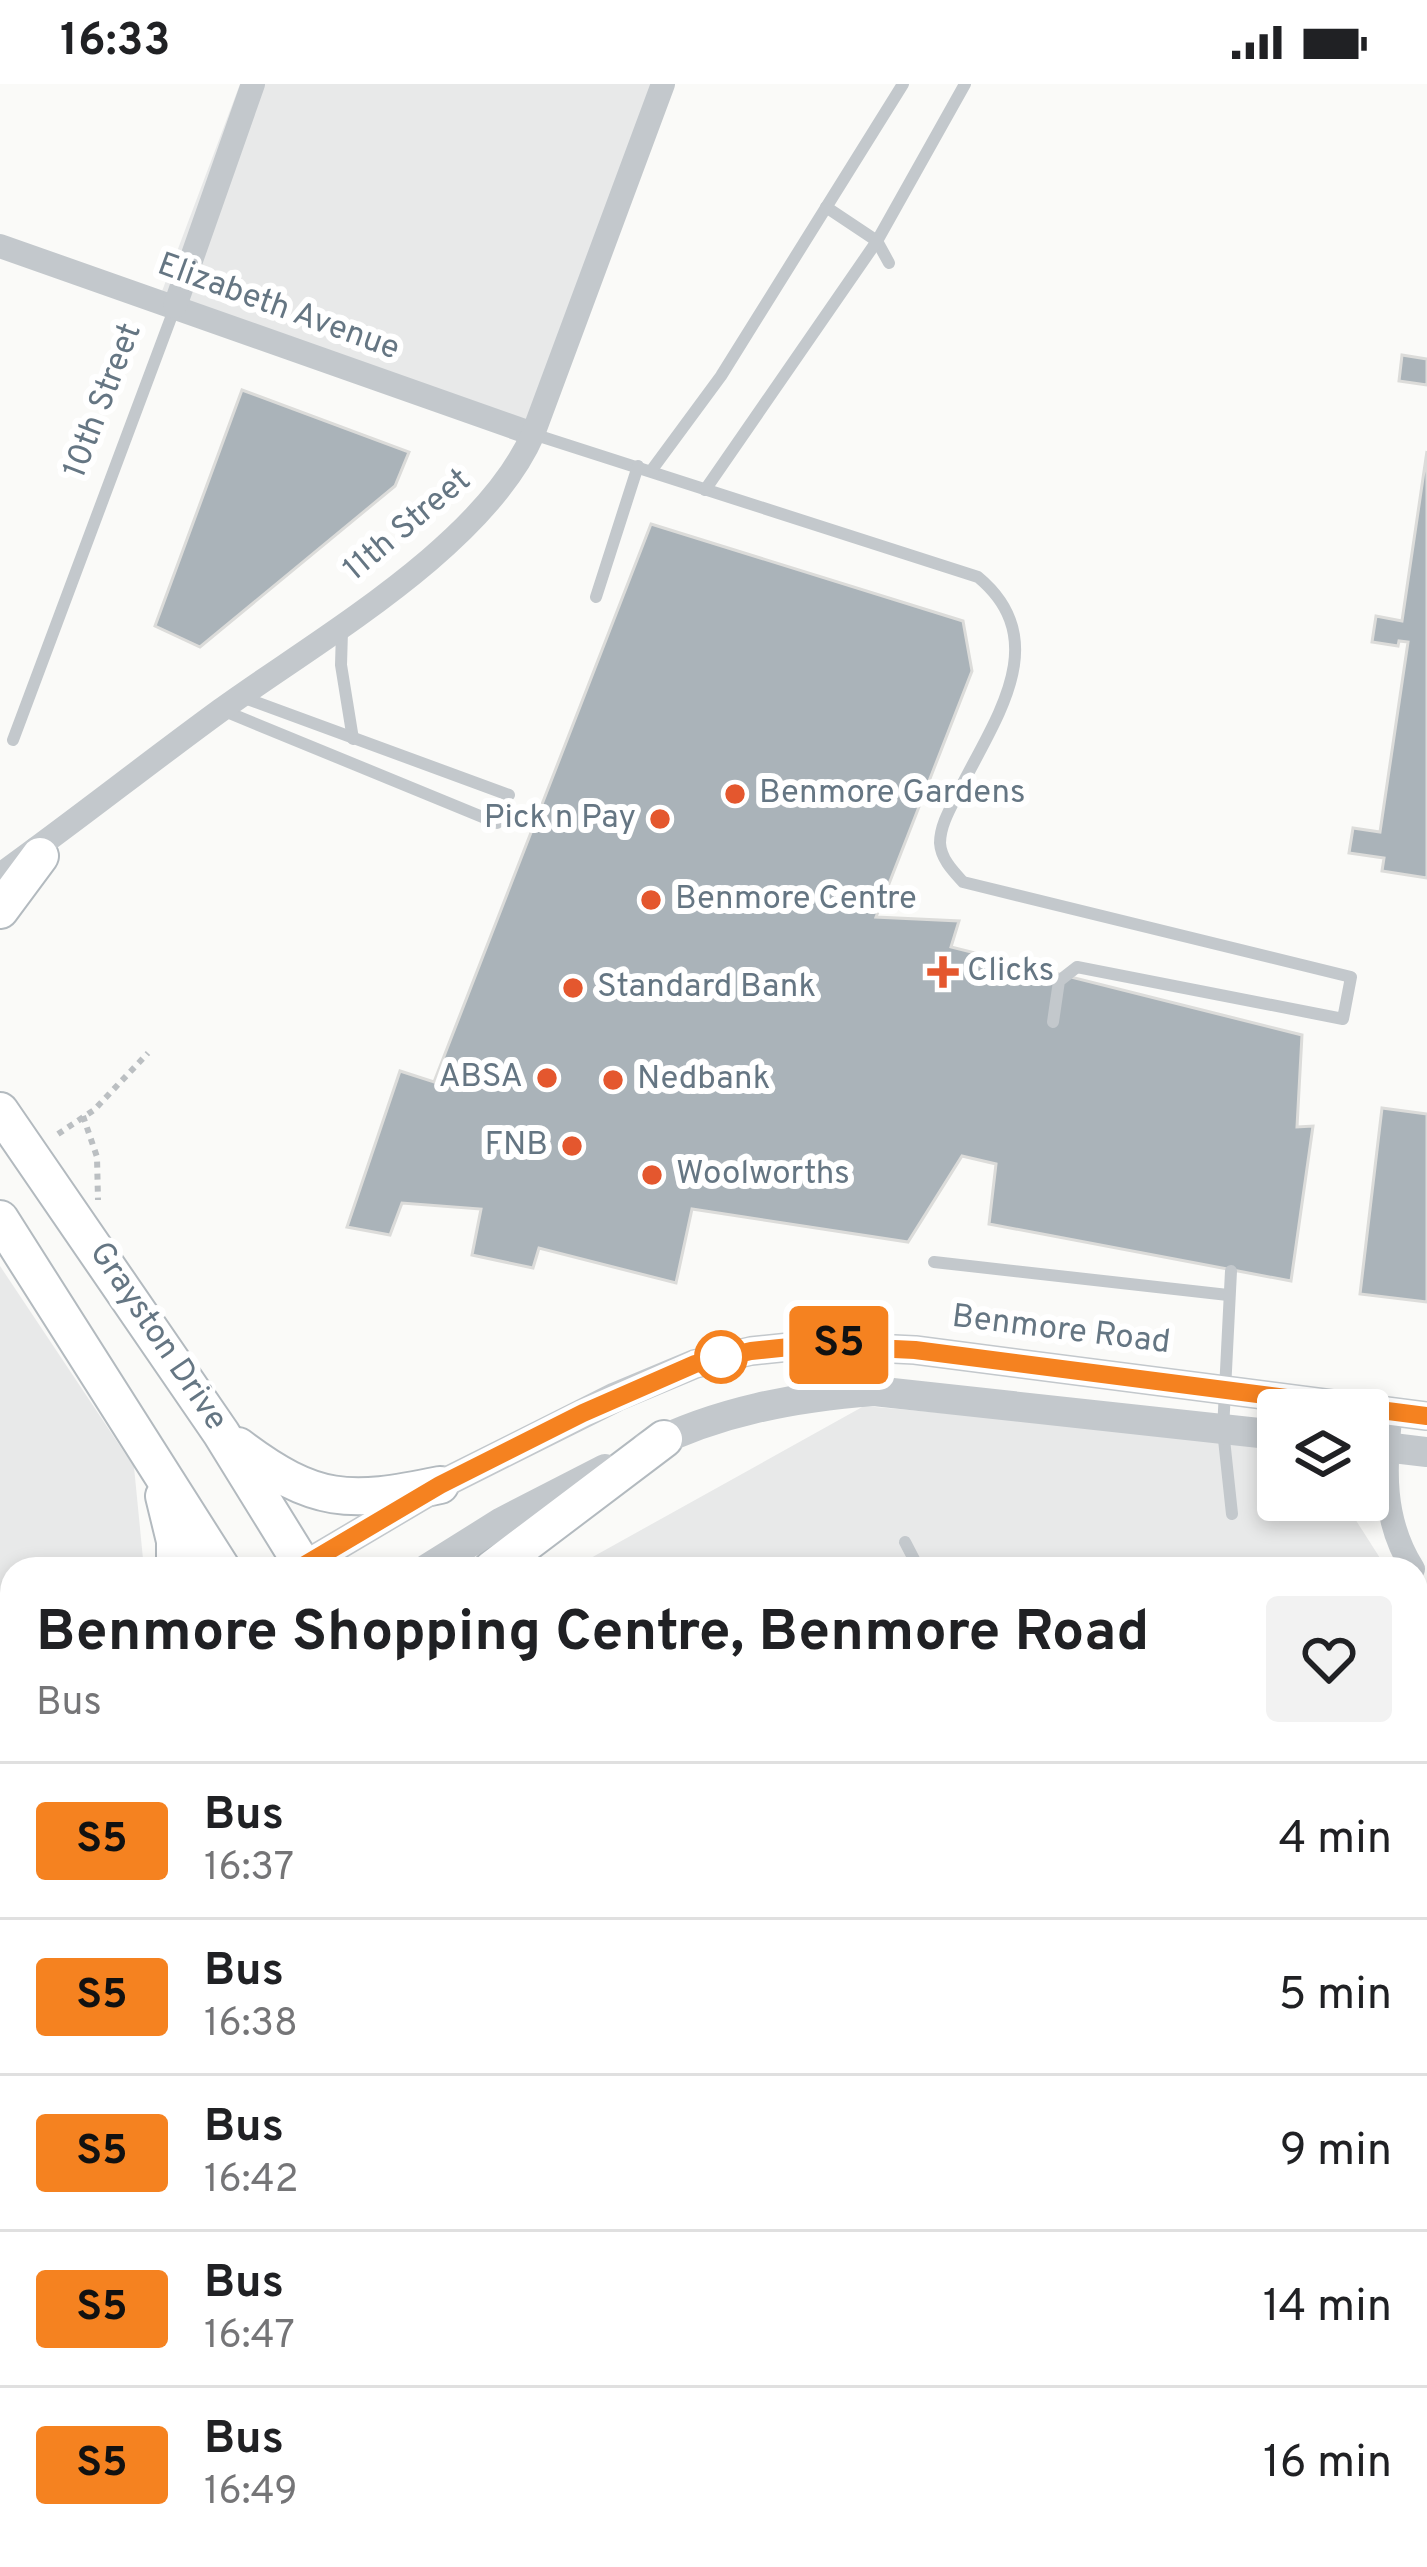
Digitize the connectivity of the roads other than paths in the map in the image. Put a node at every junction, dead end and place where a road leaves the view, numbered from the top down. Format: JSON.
{"nodes":[{"id":1,"x":253,"y":84,"type":"edge"},
{"id":2,"x":663,"y":84,"type":"edge"},
{"id":3,"x":903,"y":84,"type":"edge"},
{"id":4,"x":965,"y":84,"type":"edge"},
{"id":5,"x":826,"y":207,"type":"junction"},
{"id":6,"x":877,"y":241,"type":"junction"},
{"id":7,"x":0,"y":246,"type":"edge"},
{"id":8,"x":889,"y":263,"type":"dead end"},
{"id":9,"x":175,"y":306,"type":"junction"},
{"id":10,"x":533,"y":434,"type":"junction"},
{"id":11,"x":645,"y":468,"type":"junction"},
{"id":12,"x":705,"y":490,"type":"junction"},
{"id":13,"x":596,"y":597,"type":"dead end"},
{"id":14,"x":343,"y":624,"type":"junction"},
{"id":15,"x":231,"y":703,"type":"junction"},
{"id":16,"x":353,"y":739,"type":"junction"},
{"id":17,"x":13,"y":740,"type":"dead end"},
{"id":18,"x":509,"y":795,"type":"dead end"},
{"id":19,"x":497,"y":823,"type":"dead end"},
{"id":20,"x":51,"y":843,"type":"junction"},
{"id":21,"x":0,"y":875,"type":"edge"},
{"id":22,"x":0,"y":896,"type":"edge"},
{"id":23,"x":0,"y":910,"type":"edge"},
{"id":24,"x":1053,"y":1022,"type":"dead end"},
{"id":25,"x":0,"y":1111,"type":"edge"},
{"id":26,"x":0,"y":1219,"type":"edge"},
{"id":27,"x":934,"y":1262,"type":"dead end"},
{"id":28,"x":1231,"y":1271,"type":"dead end"},
{"id":29,"x":1228,"y":1295,"type":"junction"},
{"id":30,"x":1226,"y":1389,"type":"junction"},
{"id":31,"x":1391,"y":1412,"type":"junction"},
{"id":32,"x":1389,"y":1417,"type":"edge"},
{"id":33,"x":1427,"y":1417,"type":"edge"},
{"id":34,"x":1222,"y":1430,"type":"junction"},
{"id":35,"x":221,"y":1433,"type":"junction"},
{"id":36,"x":1257,"y":1433,"type":"edge"},
{"id":37,"x":664,"y":1439,"type":"junction"},
{"id":38,"x":1389,"y":1447,"type":"edge"},
{"id":39,"x":1427,"y":1452,"type":"edge"},
{"id":40,"x":152,"y":1462,"type":"junction"},
{"id":41,"x":440,"y":1485,"type":"junction"},
{"id":42,"x":1389,"y":1505,"type":"edge"},
{"id":43,"x":1232,"y":1514,"type":"dead end"},
{"id":44,"x":905,"y":1542,"type":"dead end"},
{"id":45,"x":174,"y":1557,"type":"edge"},
{"id":46,"x":214,"y":1557,"type":"edge"},
{"id":47,"x":295,"y":1557,"type":"edge"},
{"id":48,"x":320,"y":1557,"type":"edge"},
{"id":49,"x":446,"y":1557,"type":"edge"},
{"id":50,"x":508,"y":1557,"type":"edge"},
{"id":51,"x":913,"y":1557,"type":"edge"},
{"id":52,"x":1406,"y":1557,"type":"edge"}],
"edges":[{"from":1,"to":9,"type":"street","name":"10th Street"},
{"from":2,"to":10,"type":"street","name":"11th Street"},
{"from":3,"to":5,"type":"lane"},
{"from":4,"to":6,"type":"lane"},
{"from":5,"to":6,"type":"lane"},
{"from":5,"to":11,"type":"lane"},
{"from":6,"to":8,"type":"lane"},
{"from":6,"to":12,"type":"lane"},
{"from":7,"to":9,"type":"street","name":"Elizabeth Avenue"},
{"from":9,"to":10,"type":"street","name":"Elizabeth Avenue"},
{"from":9,"to":17,"type":"lane","name":"10th Street"},
{"from":10,"to":11,"type":"lane"},
{"from":10,"to":14,"type":"street","name":"11th Street"},
{"from":11,"to":12,"type":"lane"},
{"from":11,"to":13,"type":"lane"},
{"from":12,"to":24,"type":"lane"},
{"from":14,"to":15,"type":"street","name":"11th Street"},
{"from":14,"to":16,"type":"lane"},
{"from":15,"to":16,"type":"lane"},
{"from":15,"to":19,"type":"lane"},
{"from":15,"to":20,"type":"street","name":"11th Street"},
{"from":16,"to":18,"type":"lane"},
{"from":20,"to":21,"type":"street","name":"11th Street"},
{"from":20,"to":22,"type":"street","name":"11th Street"},
{"from":20,"to":23,"type":"main road"},
{"from":25,"to":35,"type":"main road","name":"Grayston Drive"},
{"from":26,"to":40,"type":"main road","name":"Grayston Drive"},
{"from":27,"to":29,"type":"lane"},
{"from":28,"to":29,"type":"lane"},
{"from":29,"to":30,"type":"lane"},
{"from":30,"to":31,"type":"street","name":"Benmore Road"},
{"from":30,"to":34,"type":"lane"},
{"from":30,"to":41,"type":"street","name":"Benmore Road"},
{"from":31,"to":32,"type":"street"},
{"from":31,"to":33,"type":"street","name":"Benmore Road"},
{"from":34,"to":36,"type":"street"},
{"from":34,"to":37,"type":"street"},
{"from":34,"to":43,"type":"lane"},
{"from":35,"to":41,"type":"main road"},
{"from":35,"to":47,"type":"main road","name":"Grayston Drive"},
{"from":37,"to":49,"type":"street"},
{"from":37,"to":50,"type":"main road"},
{"from":38,"to":39,"type":"street"},
{"from":40,"to":45,"type":"main road"},
{"from":40,"to":46,"type":"main road","name":"Grayston Drive"},
{"from":41,"to":48,"type":"street","name":"Benmore Road"},
{"from":42,"to":52,"type":"street"},
{"from":44,"to":51,"type":"lane"}]}
